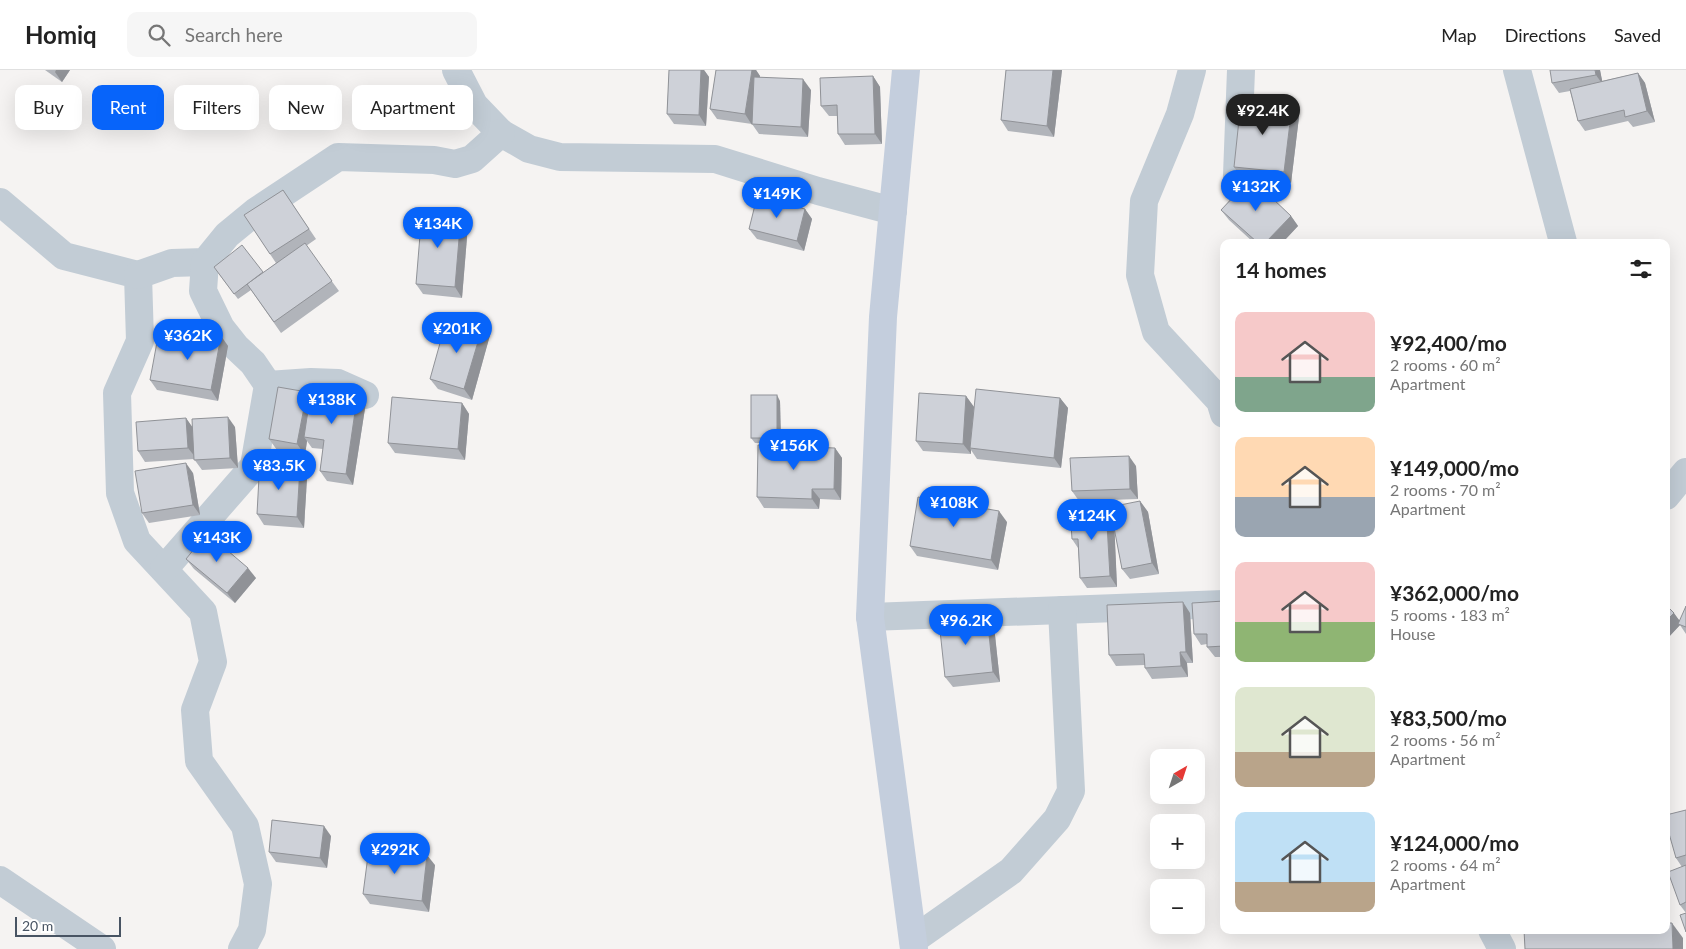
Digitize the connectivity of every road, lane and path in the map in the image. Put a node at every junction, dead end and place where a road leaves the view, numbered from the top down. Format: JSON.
{"nodes":[{"id":1,"x":456,"y":70,"type":"edge"},
{"id":2,"x":906,"y":70,"type":"edge"},
{"id":3,"x":1177,"y":70,"type":"edge"},
{"id":4,"x":1192,"y":70,"type":"edge"},
{"id":5,"x":1241,"y":70,"type":"edge"},
{"id":6,"x":1517,"y":70,"type":"edge"},
{"id":7,"x":1180,"y":114,"type":"junction"},
{"id":8,"x":501,"y":133,"type":"junction"},
{"id":9,"x":1237,"y":175,"type":"edge"},
{"id":10,"x":0,"y":202,"type":"edge"},
{"id":11,"x":893,"y":211,"type":"junction"},
{"id":12,"x":1562,"y":239,"type":"edge"},
{"id":13,"x":205,"y":262,"type":"junction"},
{"id":14,"x":138,"y":276,"type":"junction"},
{"id":15,"x":268,"y":385,"type":"junction"},
{"id":16,"x":365,"y":395,"type":"dead end"},
{"id":17,"x":1220,"y":401,"type":"edge"},
{"id":18,"x":1686,"y":472,"type":"edge"},
{"id":19,"x":1670,"y":491,"type":"edge"},
{"id":20,"x":164,"y":569,"type":"junction"},
{"id":21,"x":1220,"y":604,"type":"edge"},
{"id":22,"x":1062,"y":610,"type":"junction"},
{"id":23,"x":870,"y":617,"type":"junction"},
{"id":24,"x":0,"y":880,"type":"edge"},
{"id":25,"x":1494,"y":934,"type":"edge"},
{"id":26,"x":914,"y":945,"type":"edge"},
{"id":27,"x":102,"y":949,"type":"edge"},
{"id":28,"x":242,"y":949,"type":"edge"},
{"id":29,"x":1502,"y":949,"type":"edge"}],
"edges":[{"from":1,"to":8,"type":"street"},
{"from":2,"to":11,"type":"street"},
{"from":3,"to":7,"type":"street"},
{"from":4,"to":7,"type":"street"},
{"from":5,"to":9,"type":"street"},
{"from":6,"to":12,"type":"street"},
{"from":7,"to":17,"type":"street"},
{"from":8,"to":11,"type":"street"},
{"from":8,"to":13,"type":"street"},
{"from":10,"to":14,"type":"street"},
{"from":11,"to":23,"type":"street"},
{"from":13,"to":14,"type":"street"},
{"from":13,"to":15,"type":"street"},
{"from":14,"to":20,"type":"street"},
{"from":15,"to":16,"type":"street"},
{"from":15,"to":20,"type":"street"},
{"from":18,"to":19,"type":"street"},
{"from":20,"to":28,"type":"street"},
{"from":21,"to":22,"type":"street"},
{"from":22,"to":23,"type":"street"},
{"from":22,"to":26,"type":"street"},
{"from":23,"to":26,"type":"street"},
{"from":24,"to":27,"type":"street"},
{"from":25,"to":29,"type":"street"}]}
